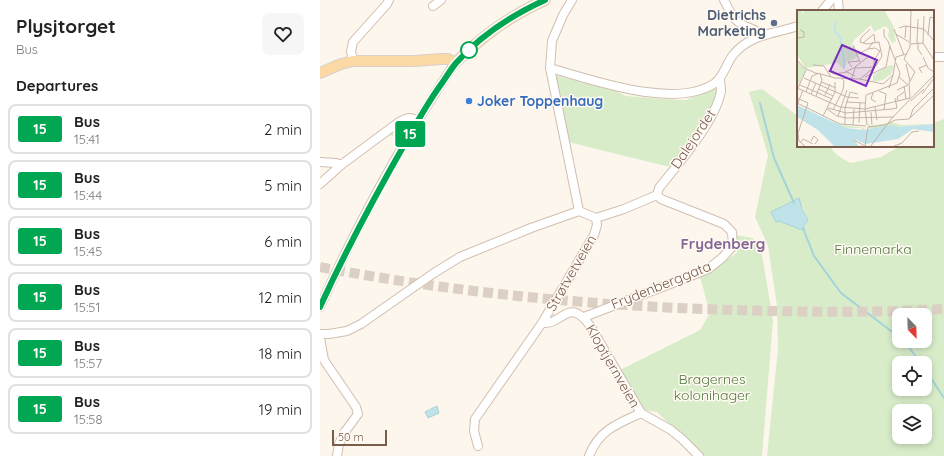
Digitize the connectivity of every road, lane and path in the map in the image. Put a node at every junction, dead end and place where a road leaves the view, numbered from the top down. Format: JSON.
{"nodes":[{"id":1,"x":389,"y":0,"type":"edge"},
{"id":2,"x":441,"y":0,"type":"edge"},
{"id":3,"x":545,"y":0,"type":"edge"},
{"id":4,"x":572,"y":0,"type":"edge"},
{"id":5,"x":724,"y":0,"type":"edge"},
{"id":6,"x":831,"y":0,"type":"edge"},
{"id":7,"x":838,"y":0,"type":"edge"},
{"id":8,"x":432,"y":6,"type":"dead end"},
{"id":9,"x":823,"y":10,"type":"edge"},
{"id":10,"x":839,"y":10,"type":"edge"},
{"id":11,"x":797,"y":26,"type":"edge"},
{"id":12,"x":762,"y":35,"type":"junction"},
{"id":13,"x":353,"y":61,"type":"junction"},
{"id":14,"x":455,"y":64,"type":"junction"},
{"id":15,"x":550,"y":68,"type":"junction"},
{"id":16,"x":320,"y":73,"type":"edge"},
{"id":17,"x":720,"y":79,"type":"junction"},
{"id":18,"x":418,"y":121,"type":"junction"},
{"id":19,"x":320,"y":162,"type":"edge"},
{"id":20,"x":341,"y":165,"type":"junction"},
{"id":21,"x":320,"y":184,"type":"edge"},
{"id":22,"x":657,"y":195,"type":"junction"},
{"id":23,"x":579,"y":211,"type":"junction"},
{"id":24,"x":596,"y":218,"type":"junction"},
{"id":25,"x":320,"y":307,"type":"edge"},
{"id":26,"x":584,"y":316,"type":"junction"},
{"id":27,"x":542,"y":323,"type":"junction"},
{"id":28,"x":320,"y":334,"type":"edge"},
{"id":29,"x":320,"y":338,"type":"edge"},
{"id":30,"x":641,"y":413,"type":"junction"},
{"id":31,"x":478,"y":446,"type":"dead end"},
{"id":32,"x":337,"y":456,"type":"edge"},
{"id":33,"x":589,"y":456,"type":"edge"},
{"id":34,"x":699,"y":456,"type":"edge"}],
"edges":[{"from":1,"to":13,"type":"street"},
{"from":2,"to":8,"type":"street"},
{"from":3,"to":14,"type":"main road"},
{"from":4,"to":15,"type":"street"},
{"from":5,"to":12,"type":"street"},
{"from":6,"to":9,"type":"street"},
{"from":7,"to":10,"type":"street"},
{"from":11,"to":12,"type":"street"},
{"from":12,"to":17,"type":"street"},
{"from":13,"to":14,"type":"main road"},
{"from":13,"to":16,"type":"main road"},
{"from":14,"to":18,"type":"street"},
{"from":15,"to":17,"type":"street"},
{"from":15,"to":23,"type":"street"},
{"from":17,"to":22,"type":"street","name":"Dalejordet"},
{"from":18,"to":20,"type":"street"},
{"from":18,"to":25,"type":"street"},
{"from":19,"to":20,"type":"street"},
{"from":20,"to":21,"type":"street"},
{"from":22,"to":24,"type":"street"},
{"from":22,"to":26,"type":"street","name":"Frydenberggata"},
{"from":23,"to":24,"type":"street","name":"Strøtvetveien"},
{"from":23,"to":28,"type":"street"},
{"from":24,"to":27,"type":"street","name":"Strøtvetveien"},
{"from":26,"to":27,"type":"street","name":"Kloptjernveien"},
{"from":26,"to":30,"type":"street","name":"Kloptjernveien"},
{"from":27,"to":31,"type":"street","name":"Strøtvetveien"},
{"from":29,"to":32,"type":"street"},
{"from":30,"to":33,"type":"street"},
{"from":30,"to":34,"type":"street","name":"Kloptjernveien"}]}
